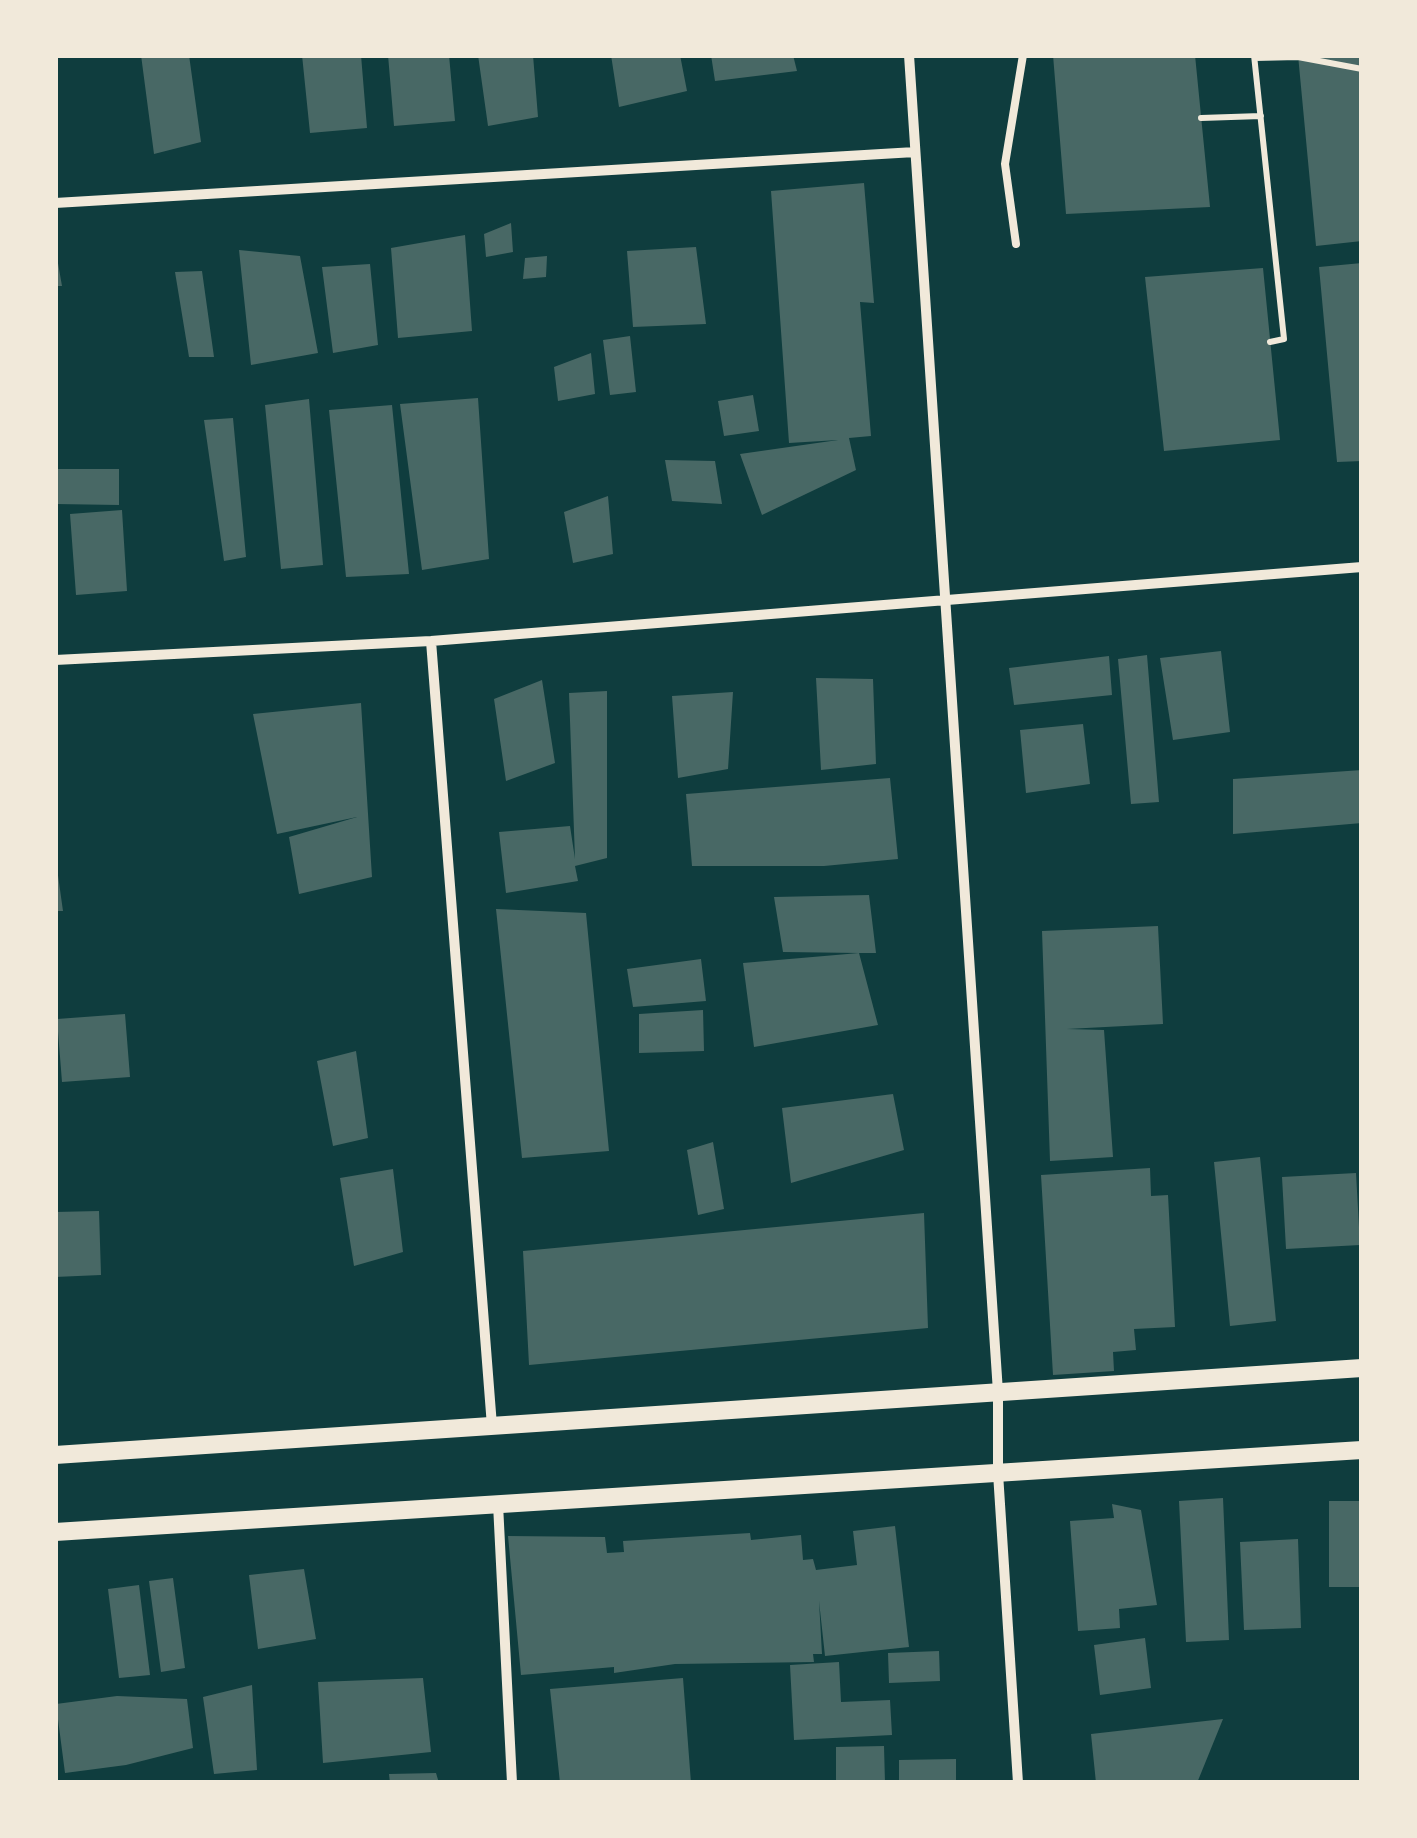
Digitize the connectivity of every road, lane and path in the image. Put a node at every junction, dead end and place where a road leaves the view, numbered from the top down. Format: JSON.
{"nodes":[{"id":1,"x":909,"y":55,"type":"edge"},
{"id":2,"x":1023,"y":55,"type":"edge"},
{"id":3,"x":1255,"y":57,"type":"edge"},
{"id":4,"x":1362,"y":69,"type":"edge"},
{"id":5,"x":1260,"y":116,"type":"junction"},
{"id":6,"x":1201,"y":118,"type":"dead end"},
{"id":7,"x":916,"y":152,"type":"junction"},
{"id":8,"x":55,"y":203,"type":"edge"},
{"id":9,"x":1016,"y":244,"type":"dead end"},
{"id":10,"x":1270,"y":342,"type":"dead end"},
{"id":11,"x":1362,"y":567,"type":"edge"},
{"id":12,"x":946,"y":597,"type":"junction"},
{"id":13,"x":431,"y":640,"type":"junction"},
{"id":14,"x":55,"y":660,"type":"edge"},
{"id":15,"x":1362,"y":1368,"type":"edge"},
{"id":16,"x":998,"y":1392,"type":"junction"},
{"id":17,"x":492,"y":1426,"type":"junction"},
{"id":18,"x":1362,"y":1450,"type":"edge"},
{"id":19,"x":55,"y":1455,"type":"edge"},
{"id":20,"x":998,"y":1472,"type":"junction"},
{"id":21,"x":498,"y":1504,"type":"junction"},
{"id":22,"x":55,"y":1532,"type":"edge"},
{"id":23,"x":512,"y":1783,"type":"edge"},
{"id":24,"x":1018,"y":1783,"type":"edge"}],
"edges":[{"from":1,"to":7,"type":"street"},
{"from":2,"to":9,"type":"lane"},
{"from":3,"to":4,"type":"path"},
{"from":3,"to":5,"type":"path"},
{"from":5,"to":6,"type":"path"},
{"from":5,"to":10,"type":"path"},
{"from":7,"to":8,"type":"street"},
{"from":7,"to":12,"type":"street"},
{"from":11,"to":12,"type":"street"},
{"from":12,"to":13,"type":"street"},
{"from":12,"to":16,"type":"street"},
{"from":13,"to":14,"type":"street"},
{"from":13,"to":17,"type":"street"},
{"from":15,"to":16,"type":"street"},
{"from":16,"to":17,"type":"street"},
{"from":16,"to":20,"type":"street"},
{"from":17,"to":19,"type":"street"},
{"from":18,"to":20,"type":"street"},
{"from":20,"to":21,"type":"street"},
{"from":20,"to":24,"type":"street"},
{"from":21,"to":22,"type":"street"},
{"from":21,"to":23,"type":"street"}]}
